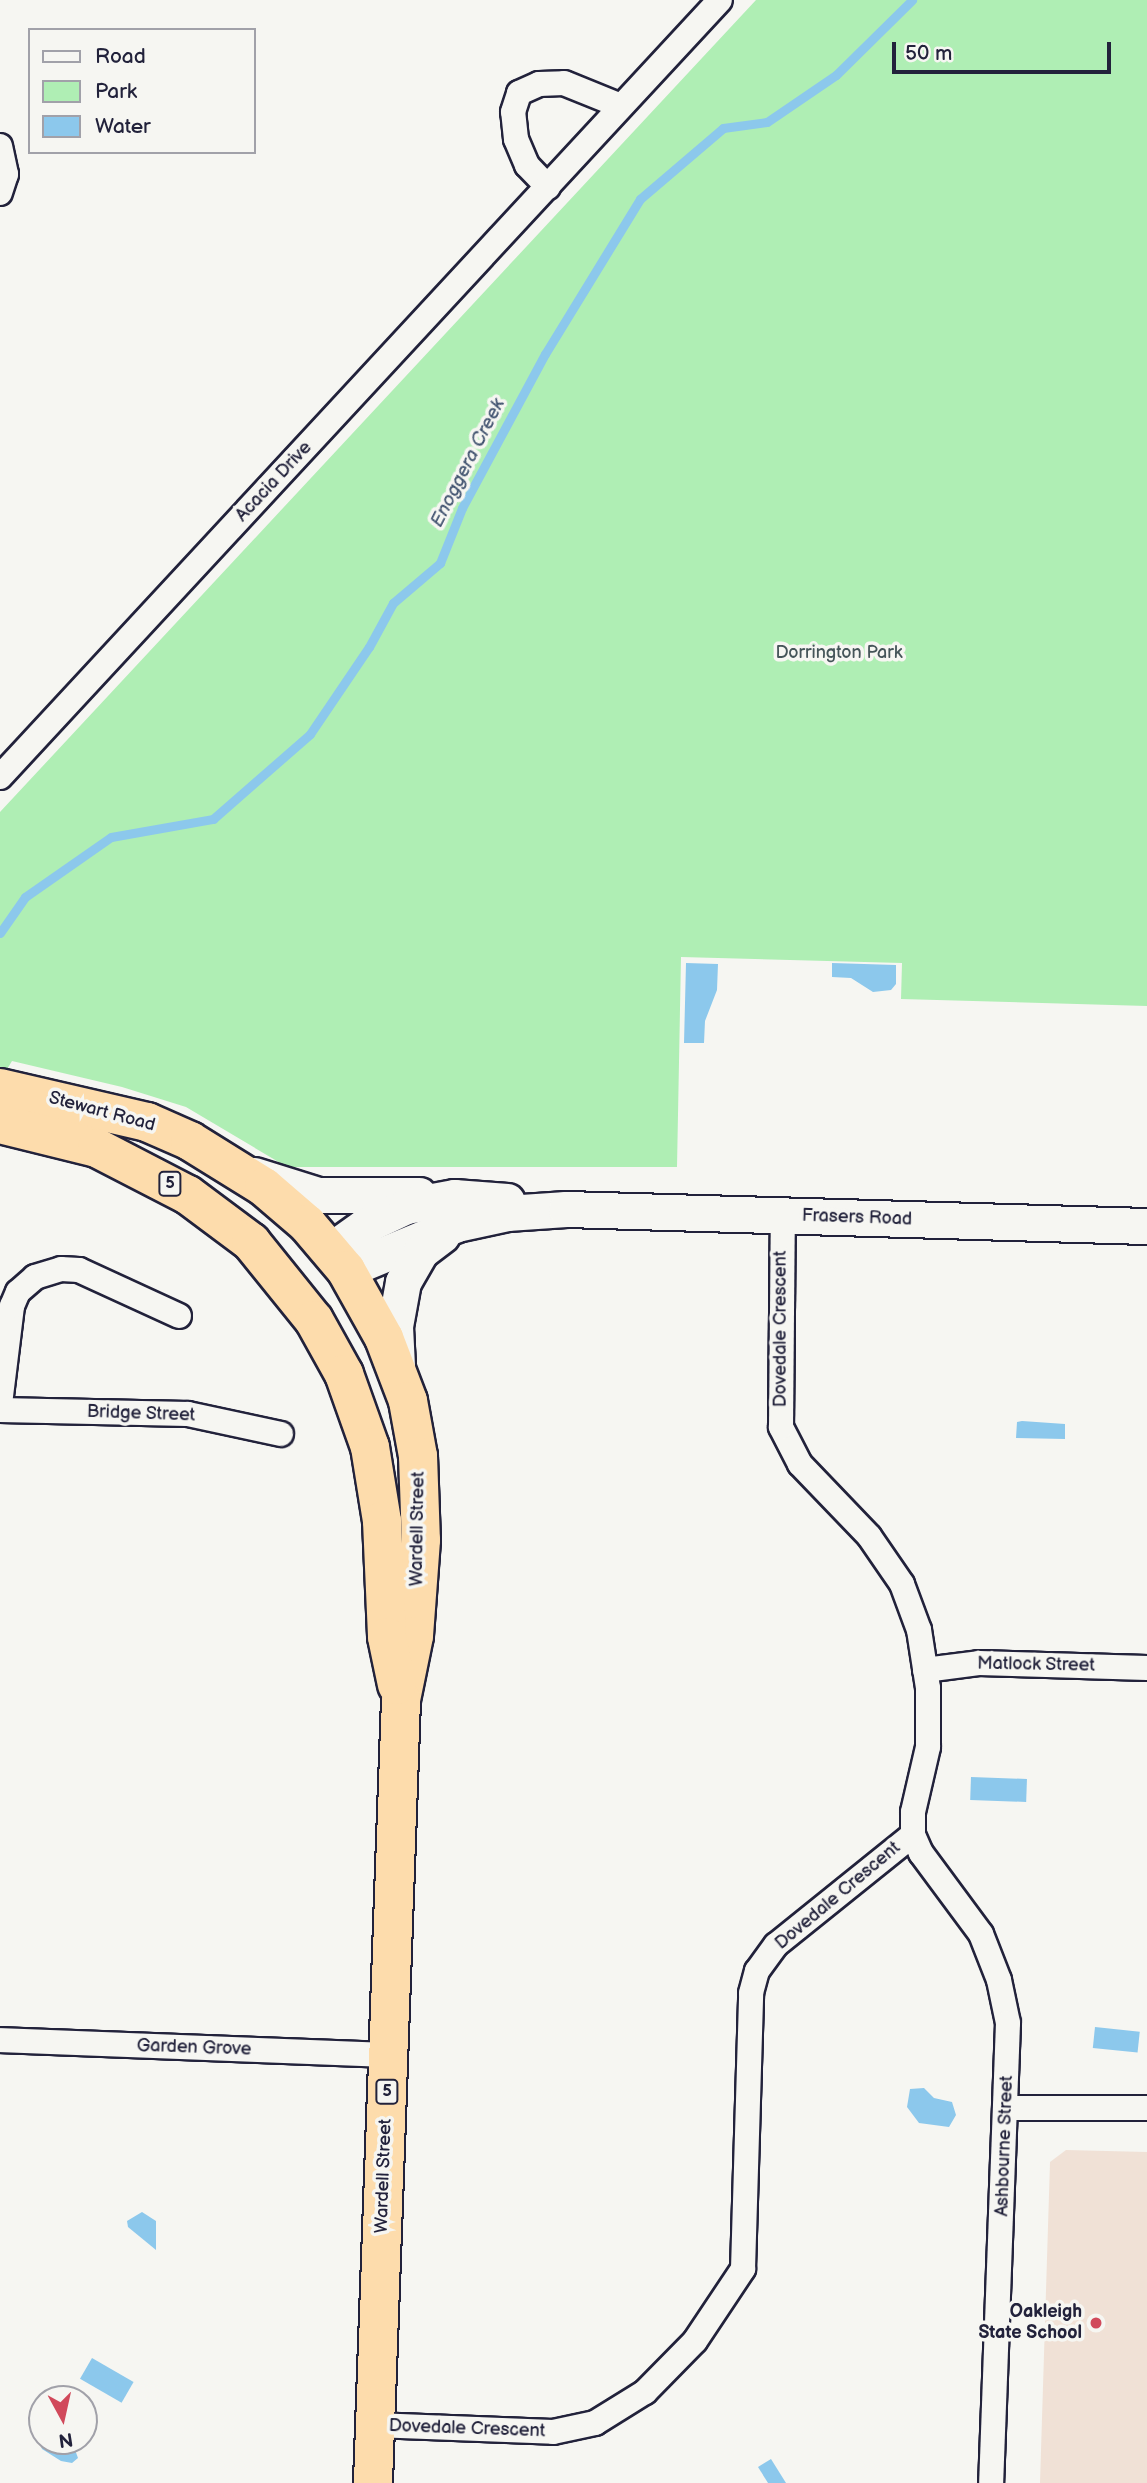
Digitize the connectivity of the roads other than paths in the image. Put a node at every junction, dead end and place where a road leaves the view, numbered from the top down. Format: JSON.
{"nodes":[{"id":1,"x":720,"y":0,"type":"edge"},
{"id":2,"x":621,"y":106,"type":"junction"},
{"id":3,"x":0,"y":146,"type":"edge"},
{"id":4,"x":548,"y":187,"type":"junction"},
{"id":5,"x":0,"y":193,"type":"edge"},
{"id":6,"x":0,"y":777,"type":"edge"},
{"id":7,"x":0,"y":1088,"type":"edge"},
{"id":8,"x":9,"y":1126,"type":"edge"},
{"id":9,"x":238,"y":1168,"type":"junction"},
{"id":10,"x":454,"y":1198,"type":"junction"},
{"id":11,"x":566,"y":1209,"type":"junction"},
{"id":12,"x":494,"y":1215,"type":"junction"},
{"id":13,"x":783,"y":1215,"type":"junction"},
{"id":14,"x":1147,"y":1226,"type":"edge"},
{"id":15,"x":339,"y":1260,"type":"junction"},
{"id":16,"x":293,"y":1291,"type":"junction"},
{"id":17,"x":179,"y":1317,"type":"dead end"},
{"id":18,"x":397,"y":1368,"type":"junction"},
{"id":19,"x":0,"y":1404,"type":"edge"},
{"id":20,"x":0,"y":1410,"type":"edge"},
{"id":21,"x":281,"y":1434,"type":"dead end"},
{"id":22,"x":1147,"y":1668,"type":"edge"},
{"id":23,"x":925,"y":1670,"type":"junction"},
{"id":24,"x":401,"y":1700,"type":"junction"},
{"id":25,"x":913,"y":1835,"type":"junction"},
{"id":26,"x":0,"y":2040,"type":"edge"},
{"id":27,"x":389,"y":2055,"type":"junction"},
{"id":28,"x":1007,"y":2108,"type":"junction"},
{"id":29,"x":1147,"y":2108,"type":"edge"},
{"id":30,"x":374,"y":2425,"type":"junction"},
{"id":31,"x":373,"y":2483,"type":"edge"},
{"id":32,"x":991,"y":2483,"type":"edge"}],
"edges":[{"from":1,"to":2,"type":"street","name":"Acacia Drive"},
{"from":2,"to":4,"type":"street","name":"Acacia Drive"},
{"from":2,"to":4,"type":"street"},
{"from":3,"to":5,"type":"street"},
{"from":4,"to":6,"type":"street","name":"Acacia Drive"},
{"from":7,"to":9,"type":"highway","name":"Stewart Road","number":"5"},
{"from":8,"to":16,"type":"highway","name":"Stewart Road","number":"5"},
{"from":9,"to":10,"type":"street"},
{"from":9,"to":15,"type":"highway","name":"Stewart Road","number":"5"},
{"from":10,"to":11,"type":"street","name":"Frasers Road"},
{"from":10,"to":15,"type":"street","name":"Frasers Road"},
{"from":11,"to":12,"type":"street","name":"Frasers Road"},
{"from":11,"to":13,"type":"street","name":"Frasers Road"},
{"from":12,"to":15,"type":"street","name":"Frasers Road"},
{"from":12,"to":18,"type":"street","name":"Frasers Road"},
{"from":13,"to":14,"type":"street","name":"Frasers Road"},
{"from":13,"to":23,"type":"street","name":"Dovedale Crescent"},
{"from":15,"to":16,"type":"highway"},
{"from":15,"to":18,"type":"highway","name":"Wardell Street","number":"5"},
{"from":16,"to":24,"type":"highway","name":"Wardell Street","number":"5"},
{"from":17,"to":19,"type":"street"},
{"from":18,"to":24,"type":"highway","name":"Wardell Street","number":"5"},
{"from":20,"to":21,"type":"street","name":"Bridge Street"},
{"from":22,"to":23,"type":"street","name":"Matlock Street"},
{"from":23,"to":25,"type":"street","name":"Dovedale Crescent"},
{"from":24,"to":27,"type":"highway","name":"Wardell Street","number":"5"},
{"from":25,"to":28,"type":"street","name":"Ashbourne Street"},
{"from":25,"to":30,"type":"street","name":"Dovedale Crescent"},
{"from":26,"to":27,"type":"street","name":"Garden Grove"},
{"from":27,"to":30,"type":"highway","name":"Wardell Street","number":"5"},
{"from":28,"to":29,"type":"street"},
{"from":28,"to":32,"type":"street","name":"Ashbourne Street"},
{"from":30,"to":31,"type":"highway","name":"Wardell Street","number":"5"}]}
